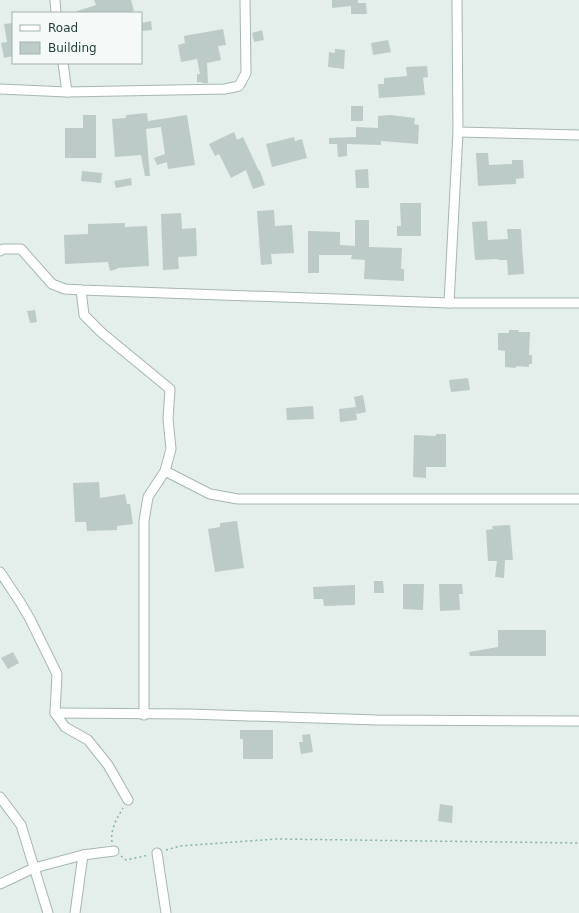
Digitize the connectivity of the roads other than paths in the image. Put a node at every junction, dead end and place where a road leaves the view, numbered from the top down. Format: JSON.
{"nodes":[{"id":1,"x":54,"y":0,"type":"edge"},
{"id":2,"x":245,"y":0,"type":"edge"},
{"id":3,"x":457,"y":0,"type":"edge"},
{"id":4,"x":56,"y":12,"type":"edge"},
{"id":5,"x":63,"y":64,"type":"edge"},
{"id":6,"x":0,"y":89,"type":"edge"},
{"id":7,"x":67,"y":92,"type":"junction"},
{"id":8,"x":458,"y":132,"type":"junction"},
{"id":9,"x":579,"y":135,"type":"edge"},
{"id":10,"x":1,"y":249,"type":"edge"},
{"id":11,"x":81,"y":290,"type":"junction"},
{"id":12,"x":448,"y":303,"type":"junction"},
{"id":13,"x":579,"y":303,"type":"edge"},
{"id":14,"x":165,"y":471,"type":"junction"},
{"id":15,"x":579,"y":499,"type":"edge"},
{"id":16,"x":0,"y":572,"type":"edge"},
{"id":17,"x":55,"y":713,"type":"junction"},
{"id":18,"x":144,"y":715,"type":"junction"},
{"id":19,"x":579,"y":720,"type":"edge"},
{"id":20,"x":0,"y":797,"type":"edge"},
{"id":21,"x":128,"y":800,"type":"road end"},
{"id":22,"x":114,"y":851,"type":"road end"},
{"id":23,"x":156,"y":853,"type":"road end"},
{"id":24,"x":83,"y":855,"type":"junction"},
{"id":25,"x":34,"y":868,"type":"junction"},
{"id":26,"x":0,"y":884,"type":"edge"},
{"id":27,"x":48,"y":913,"type":"edge"},
{"id":28,"x":75,"y":913,"type":"edge"},
{"id":29,"x":166,"y":913,"type":"edge"}],
"edges":[{"from":1,"to":4,"type":"street"},
{"from":2,"to":7,"type":"street"},
{"from":3,"to":8,"type":"street"},
{"from":5,"to":7,"type":"street"},
{"from":6,"to":7,"type":"street"},
{"from":8,"to":9,"type":"street"},
{"from":8,"to":12,"type":"street"},
{"from":10,"to":11,"type":"street"},
{"from":11,"to":12,"type":"street"},
{"from":11,"to":14,"type":"street"},
{"from":12,"to":13,"type":"street"},
{"from":14,"to":15,"type":"street"},
{"from":14,"to":18,"type":"street"},
{"from":16,"to":17,"type":"street"},
{"from":17,"to":18,"type":"street"},
{"from":17,"to":21,"type":"street"},
{"from":18,"to":19,"type":"street"},
{"from":20,"to":25,"type":"street"},
{"from":22,"to":24,"type":"street"},
{"from":23,"to":29,"type":"street"},
{"from":24,"to":25,"type":"street"},
{"from":24,"to":28,"type":"street"},
{"from":25,"to":26,"type":"street"},
{"from":25,"to":27,"type":"street"}]}
